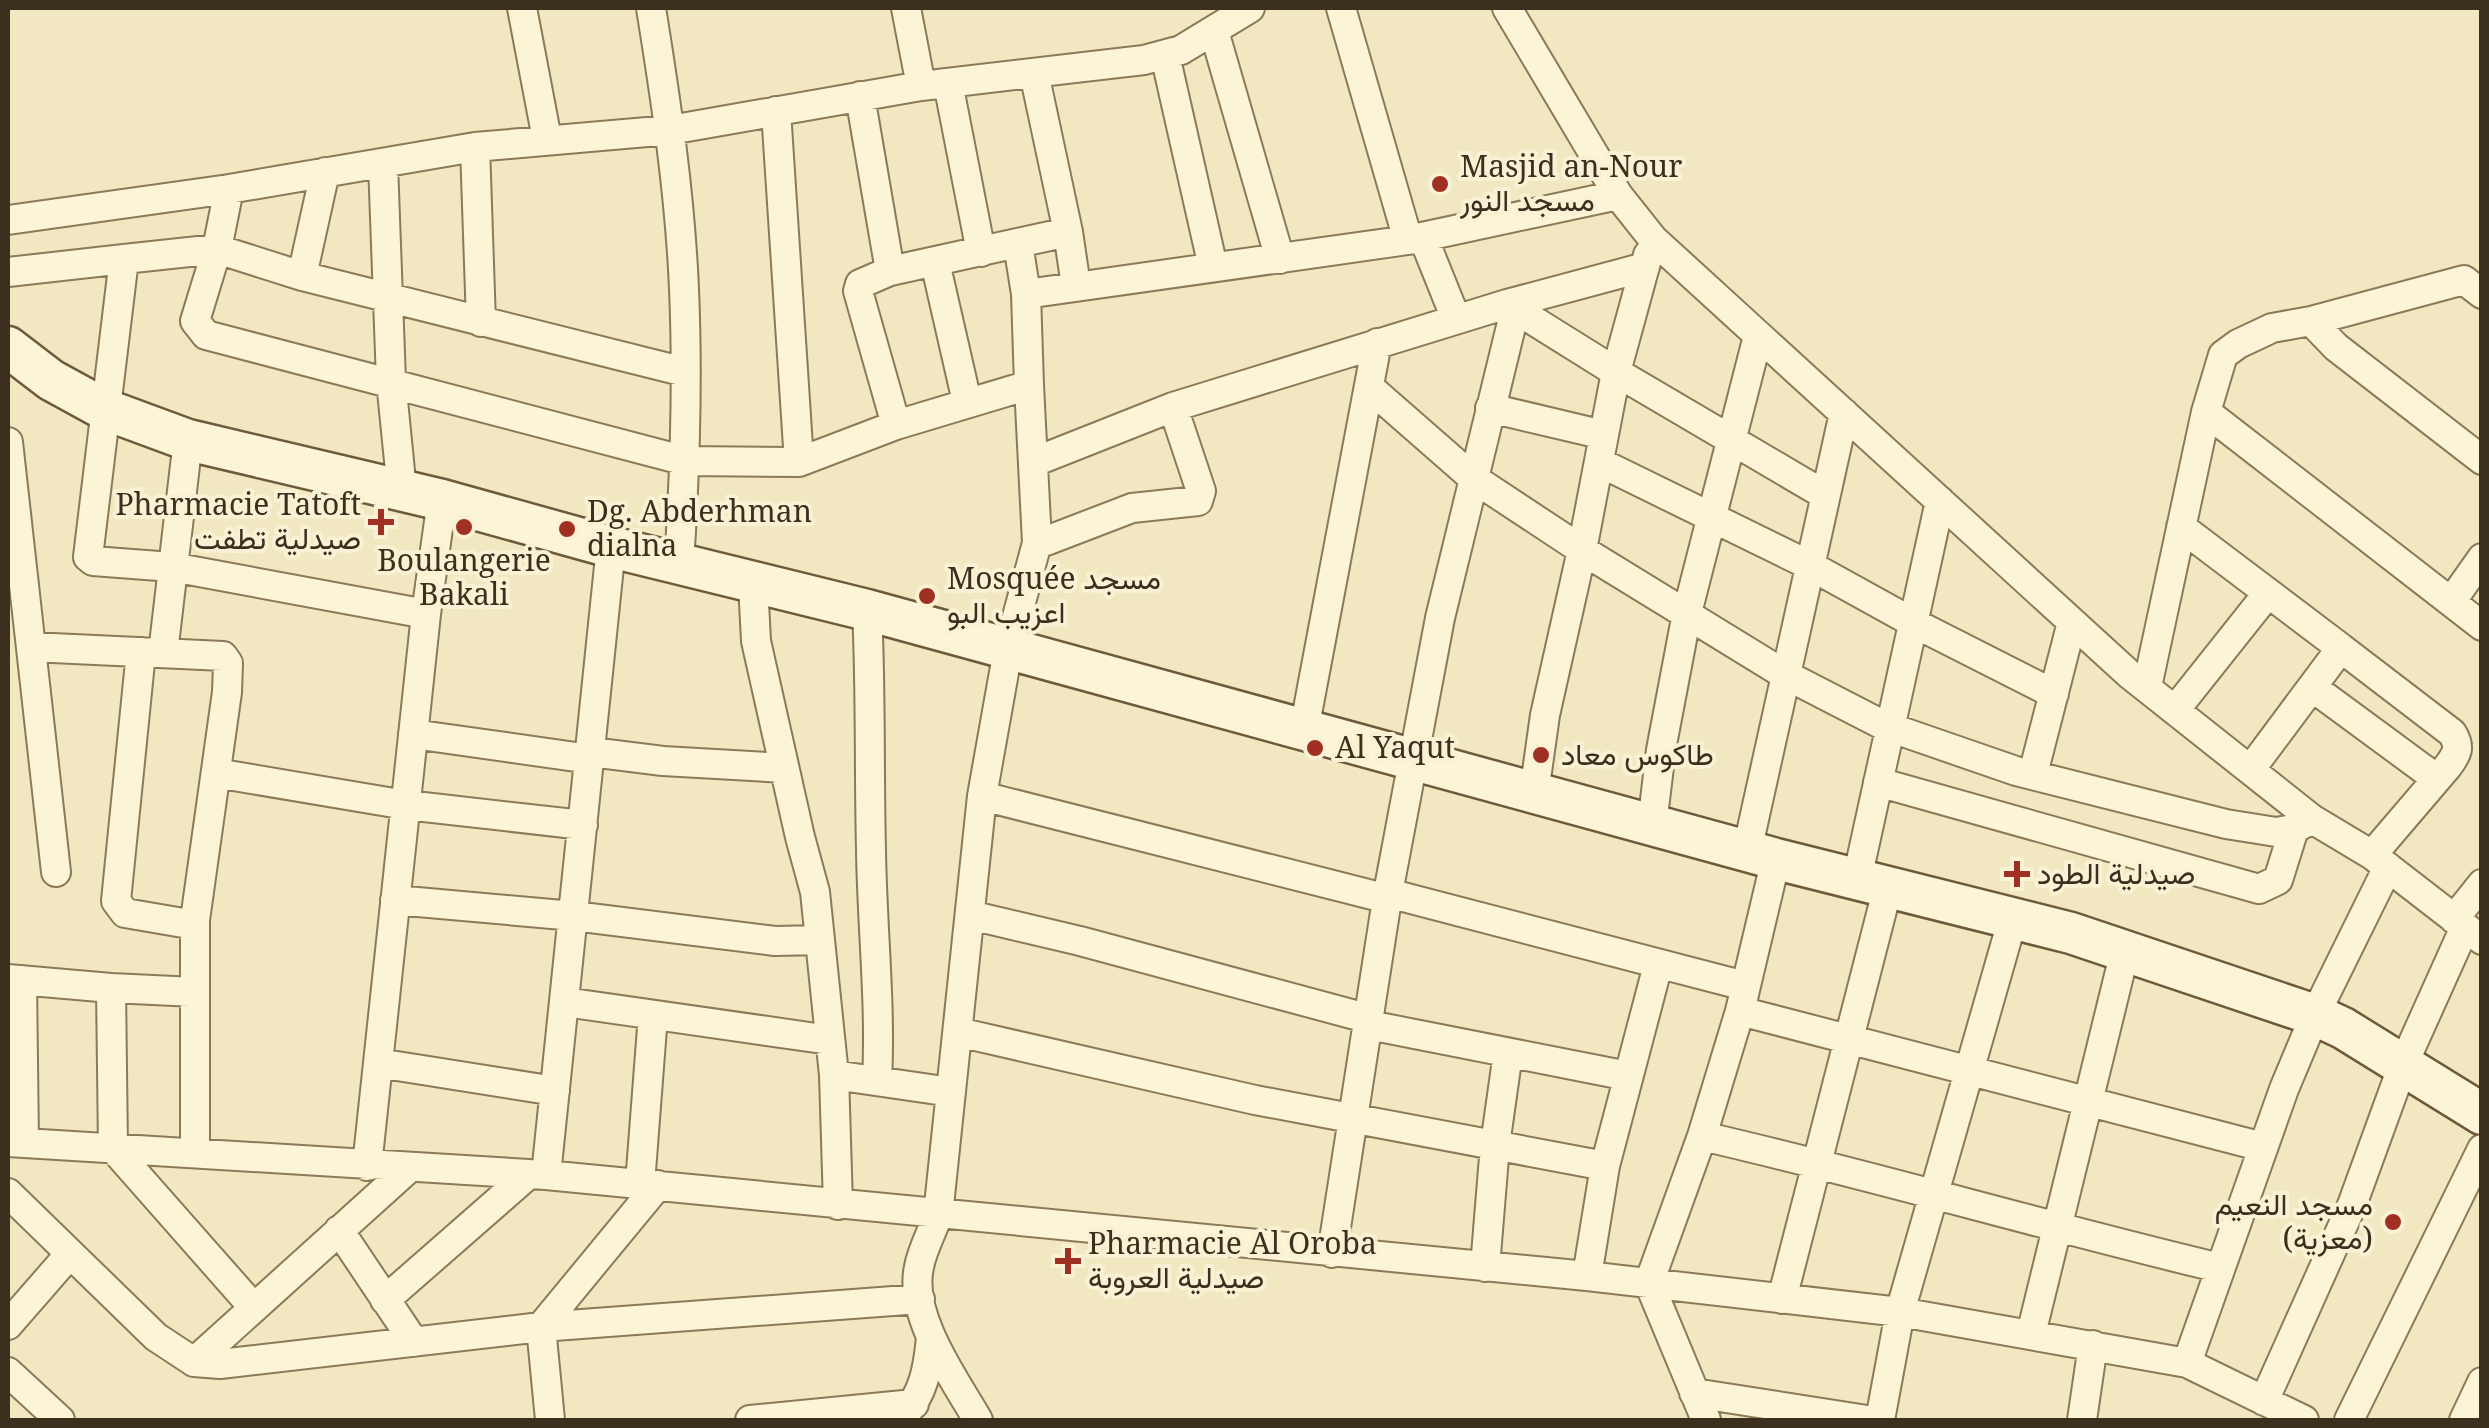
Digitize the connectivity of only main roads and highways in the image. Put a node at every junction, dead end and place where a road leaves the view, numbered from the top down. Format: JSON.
{"nodes":[{"id":1,"x":8,"y":348,"type":"edge"},
{"id":2,"x":2482,"y":1114,"type":"edge"}],
"edges":[{"from":1,"to":2,"type":"main road"}]}
